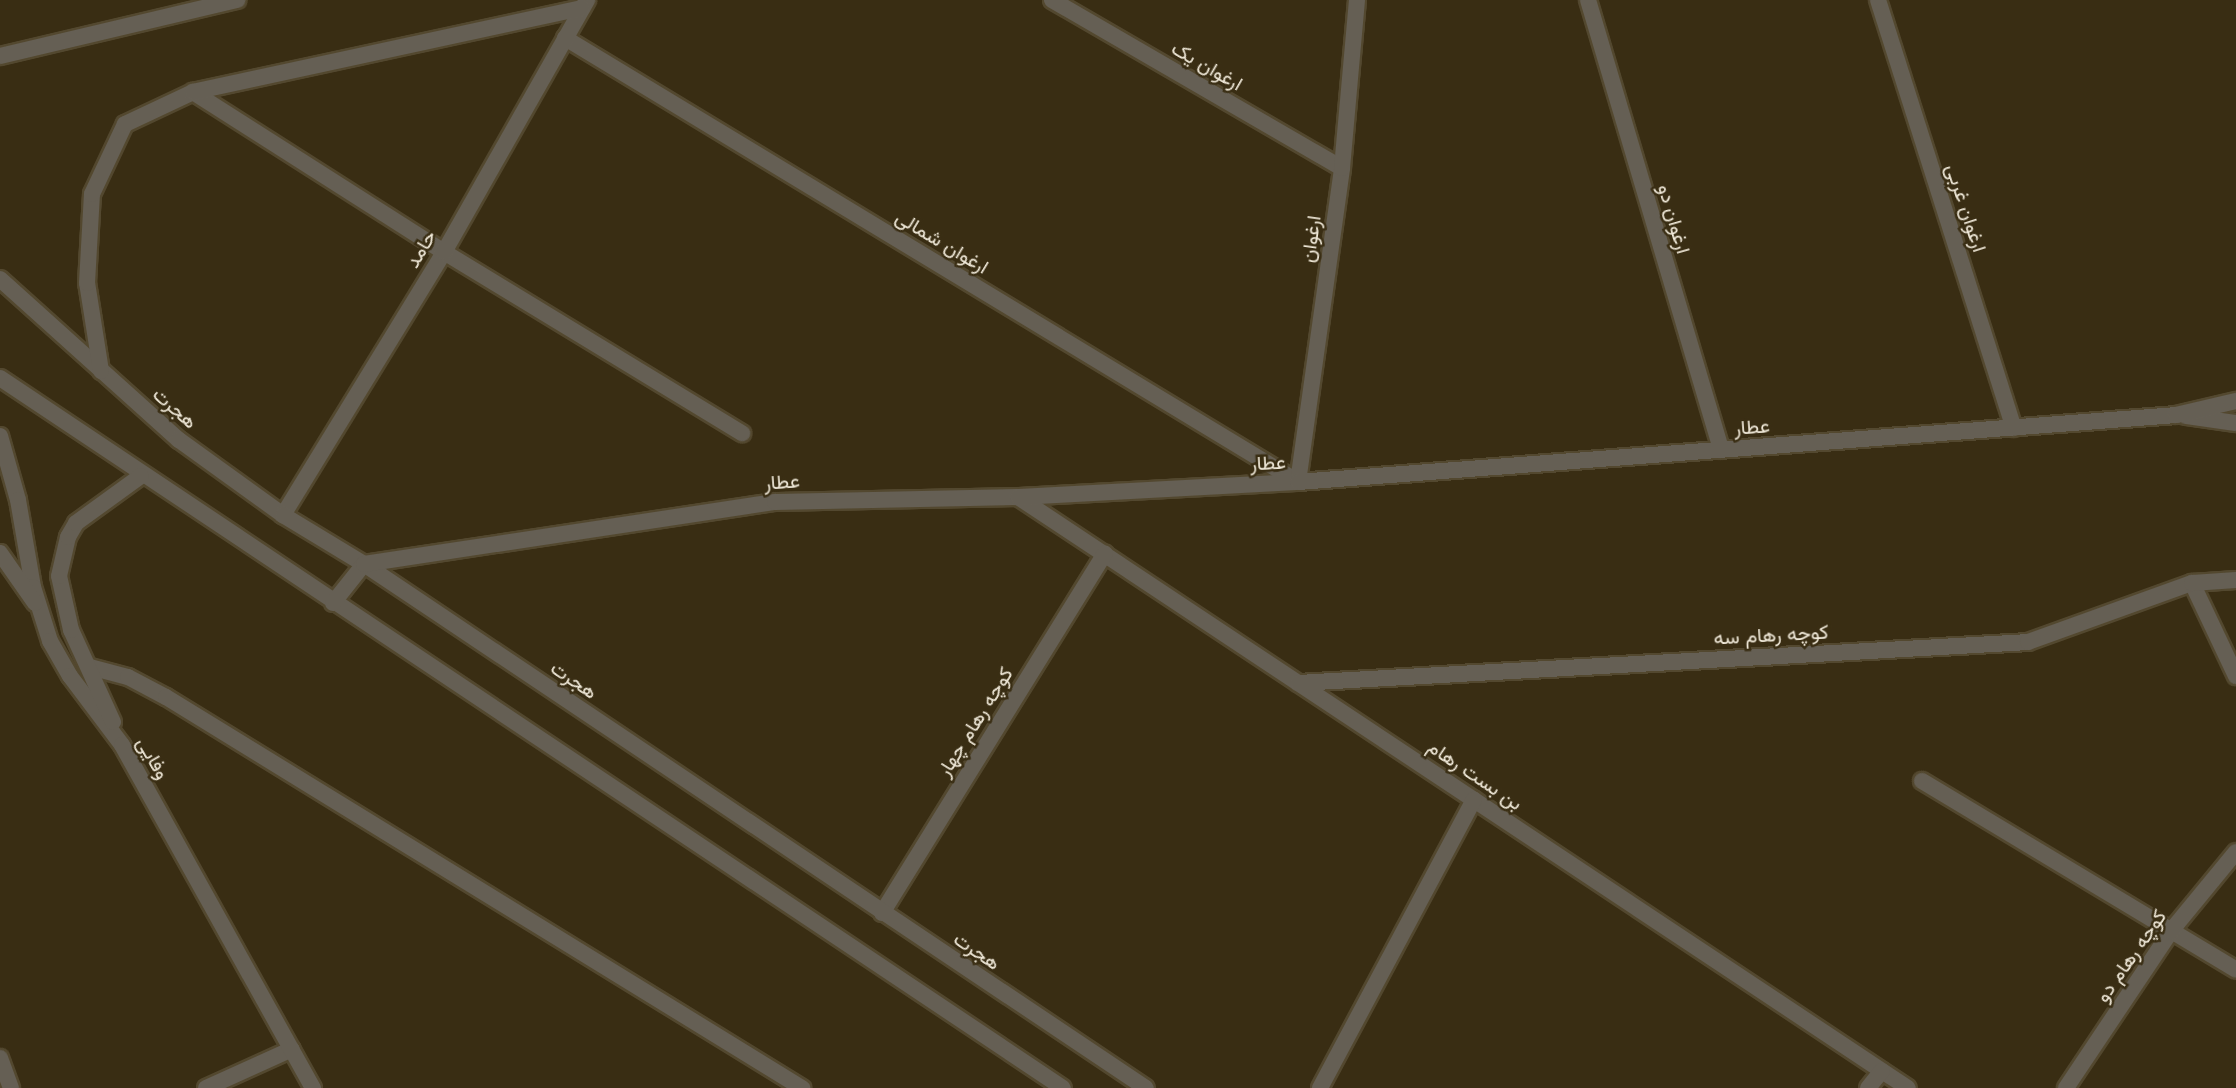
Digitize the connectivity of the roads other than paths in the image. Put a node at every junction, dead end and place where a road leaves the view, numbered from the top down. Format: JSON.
{"nodes":[{"id":1,"x":237,"y":0,"type":"edge"},
{"id":2,"x":1052,"y":0,"type":"edge"},
{"id":3,"x":1357,"y":0,"type":"edge"},
{"id":4,"x":1588,"y":0,"type":"edge"},
{"id":5,"x":1878,"y":0,"type":"edge"},
{"id":6,"x":584,"y":4,"type":"edge"},
{"id":7,"x":565,"y":38,"type":"junction"},
{"id":8,"x":0,"y":56,"type":"edge"},
{"id":9,"x":193,"y":92,"type":"junction"},
{"id":10,"x":1342,"y":168,"type":"junction"},
{"id":11,"x":444,"y":252,"type":"junction"},
{"id":12,"x":0,"y":279,"type":"edge"},
{"id":13,"x":101,"y":371,"type":"junction"},
{"id":14,"x":0,"y":378,"type":"edge"},
{"id":15,"x":2236,"y":390,"type":"edge"},
{"id":16,"x":2236,"y":401,"type":"edge"},
{"id":17,"x":2176,"y":415,"type":"junction"},
{"id":18,"x":2236,"y":423,"type":"edge"},
{"id":19,"x":2014,"y":428,"type":"junction"},
{"id":20,"x":742,"y":433,"type":"dead end"},
{"id":21,"x":0,"y":436,"type":"edge"},
{"id":22,"x":1721,"y":450,"type":"junction"},
{"id":23,"x":141,"y":476,"type":"junction"},
{"id":24,"x":1298,"y":482,"type":"junction"},
{"id":25,"x":1018,"y":497,"type":"junction"},
{"id":26,"x":283,"y":515,"type":"junction"},
{"id":27,"x":0,"y":553,"type":"edge"},
{"id":28,"x":1105,"y":554,"type":"junction"},
{"id":29,"x":364,"y":564,"type":"junction"},
{"id":30,"x":2236,"y":580,"type":"edge"},
{"id":31,"x":2192,"y":584,"type":"junction"},
{"id":32,"x":333,"y":603,"type":"junction"},
{"id":33,"x":39,"y":608,"type":"junction"},
{"id":34,"x":90,"y":667,"type":"junction"},
{"id":35,"x":2236,"y":676,"type":"edge"},
{"id":36,"x":1298,"y":683,"type":"junction"},
{"id":37,"x":122,"y":745,"type":"junction"},
{"id":38,"x":1922,"y":781,"type":"dead end"},
{"id":39,"x":1474,"y":800,"type":"junction"},
{"id":40,"x":2236,"y":852,"type":"edge"},
{"id":41,"x":882,"y":913,"type":"junction"},
{"id":42,"x":2171,"y":932,"type":"junction"},
{"id":43,"x":2236,"y":970,"type":"edge"},
{"id":44,"x":292,"y":1049,"type":"junction"},
{"id":45,"x":0,"y":1058,"type":"edge"},
{"id":46,"x":1882,"y":1071,"type":"junction"},
{"id":47,"x":12,"y":1088,"type":"edge"},
{"id":48,"x":207,"y":1088,"type":"edge"},
{"id":49,"x":313,"y":1088,"type":"edge"},
{"id":50,"x":802,"y":1088,"type":"edge"},
{"id":51,"x":1063,"y":1088,"type":"edge"},
{"id":52,"x":1146,"y":1088,"type":"edge"},
{"id":53,"x":1320,"y":1088,"type":"edge"},
{"id":54,"x":1868,"y":1088,"type":"edge"},
{"id":55,"x":1908,"y":1088,"type":"edge"},
{"id":56,"x":2066,"y":1088,"type":"edge"}],
"edges":[{"from":1,"to":8,"type":"street"},
{"from":2,"to":10,"type":"street","name":"ارغوان یک"},
{"from":3,"to":10,"type":"street","name":"ارغوان"},
{"from":4,"to":22,"type":"street","name":"ارغوان دو"},
{"from":5,"to":19,"type":"street","name":"ارغوان غربی"},
{"from":6,"to":7,"type":"street","name":"حامد"},
{"from":6,"to":9,"type":"street"},
{"from":7,"to":11,"type":"street","name":"حامد"},
{"from":7,"to":24,"type":"street","name":"ارغوان شمالی"},
{"from":9,"to":11,"type":"street"},
{"from":9,"to":13,"type":"street"},
{"from":10,"to":24,"type":"street","name":"ارغوان"},
{"from":11,"to":20,"type":"street"},
{"from":11,"to":26,"type":"street","name":"حامد"},
{"from":12,"to":13,"type":"street","name":"هجرت"},
{"from":13,"to":26,"type":"street","name":"هجرت"},
{"from":14,"to":23,"type":"street"},
{"from":15,"to":17,"type":"street"},
{"from":16,"to":17,"type":"street","name":"عطار"},
{"from":17,"to":18,"type":"street","name":"عطار"},
{"from":17,"to":19,"type":"street","name":"عطار"},
{"from":19,"to":22,"type":"street","name":"عطار"},
{"from":21,"to":33,"type":"street","name":"وفایی"},
{"from":22,"to":24,"type":"street","name":"عطار"},
{"from":23,"to":32,"type":"street"},
{"from":23,"to":34,"type":"street"},
{"from":24,"to":25,"type":"street","name":"عطار"},
{"from":25,"to":28,"type":"street","name":"بن بست رهام"},
{"from":25,"to":29,"type":"street","name":"عطار"},
{"from":26,"to":29,"type":"street","name":"هجرت"},
{"from":27,"to":33,"type":"street"},
{"from":28,"to":36,"type":"street","name":"بن بست رهام"},
{"from":28,"to":41,"type":"street","name":"کوچه رهام چهار"},
{"from":29,"to":32,"type":"street"},
{"from":29,"to":41,"type":"street","name":"هجرت"},
{"from":30,"to":31,"type":"street","name":"کوچه رهام سه"},
{"from":31,"to":35,"type":"street"},
{"from":31,"to":36,"type":"street","name":"کوچه رهام سه"},
{"from":32,"to":51,"type":"street"},
{"from":33,"to":37,"type":"street","name":"وفایی"},
{"from":34,"to":37,"type":"street"},
{"from":34,"to":50,"type":"street"},
{"from":36,"to":39,"type":"street","name":"بن بست رهام"},
{"from":37,"to":44,"type":"street","name":"وفایی"},
{"from":38,"to":42,"type":"street"},
{"from":39,"to":46,"type":"street","name":"بن بست رهام"},
{"from":39,"to":53,"type":"street"},
{"from":40,"to":42,"type":"street","name":"کوچه رهام دو"},
{"from":41,"to":52,"type":"street","name":"هجرت"},
{"from":42,"to":43,"type":"street"},
{"from":42,"to":56,"type":"street","name":"کوچه رهام دو"},
{"from":44,"to":48,"type":"street"},
{"from":44,"to":49,"type":"street","name":"وفایی"},
{"from":45,"to":47,"type":"street"},
{"from":46,"to":54,"type":"street"},
{"from":46,"to":55,"type":"street","name":"بن بست رهام"}]}
